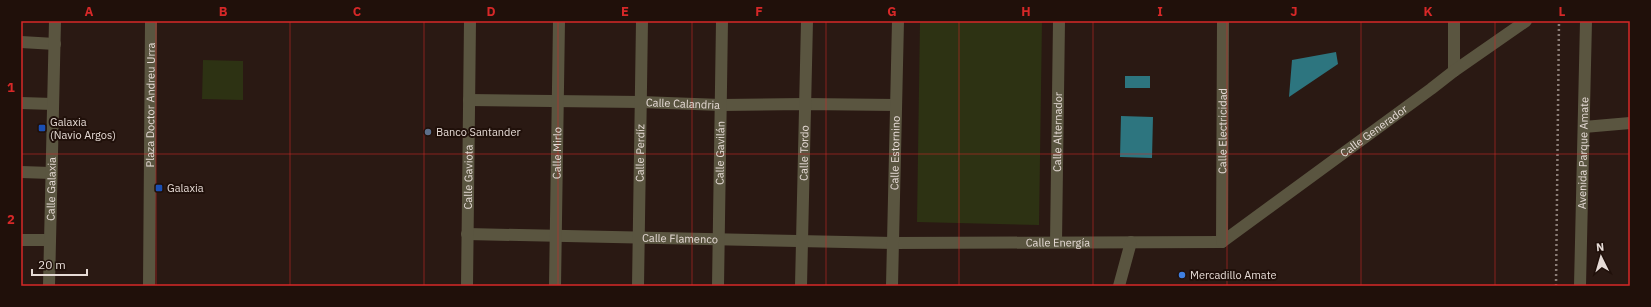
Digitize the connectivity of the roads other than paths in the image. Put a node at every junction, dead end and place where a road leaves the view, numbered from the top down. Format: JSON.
{"nodes":[{"id":1,"x":55,"y":21,"type":"edge"},
{"id":2,"x":151,"y":21,"type":"edge"},
{"id":3,"x":470,"y":21,"type":"edge"},
{"id":4,"x":559,"y":21,"type":"edge"},
{"id":5,"x":642,"y":21,"type":"edge"},
{"id":6,"x":722,"y":21,"type":"edge"},
{"id":7,"x":806,"y":21,"type":"edge"},
{"id":8,"x":898,"y":21,"type":"edge"},
{"id":9,"x":1058,"y":21,"type":"edge"},
{"id":10,"x":1223,"y":21,"type":"edge"},
{"id":11,"x":1454,"y":21,"type":"edge"},
{"id":12,"x":1526,"y":21,"type":"edge"},
{"id":13,"x":1586,"y":21,"type":"edge"},
{"id":14,"x":21,"y":42,"type":"edge"},
{"id":15,"x":54,"y":44,"type":"junction"},
{"id":16,"x":1454,"y":71,"type":"junction"},
{"id":17,"x":469,"y":100,"type":"junction"},
{"id":18,"x":558,"y":101,"type":"junction"},
{"id":19,"x":640,"y":102,"type":"junction"},
{"id":20,"x":21,"y":104,"type":"edge"},
{"id":21,"x":53,"y":104,"type":"junction"},
{"id":22,"x":805,"y":104,"type":"junction"},
{"id":23,"x":896,"y":105,"type":"junction"},
{"id":24,"x":721,"y":106,"type":"junction"},
{"id":25,"x":1630,"y":124,"type":"edge"},
{"id":26,"x":1584,"y":126,"type":"junction"},
{"id":27,"x":21,"y":172,"type":"edge"},
{"id":28,"x":51,"y":173,"type":"junction"},
{"id":29,"x":468,"y":234,"type":"junction"},
{"id":30,"x":556,"y":236,"type":"junction"},
{"id":31,"x":639,"y":238,"type":"junction"},
{"id":32,"x":21,"y":240,"type":"edge"},
{"id":33,"x":50,"y":240,"type":"junction"},
{"id":34,"x":718,"y":240,"type":"junction"},
{"id":35,"x":802,"y":241,"type":"junction"},
{"id":36,"x":1056,"y":242,"type":"junction"},
{"id":37,"x":1131,"y":242,"type":"junction"},
{"id":38,"x":1222,"y":242,"type":"junction"},
{"id":39,"x":893,"y":243,"type":"junction"},
{"id":40,"x":48,"y":286,"type":"edge"},
{"id":41,"x":149,"y":286,"type":"edge"},
{"id":42,"x":467,"y":286,"type":"edge"},
{"id":43,"x":555,"y":286,"type":"edge"},
{"id":44,"x":638,"y":286,"type":"edge"},
{"id":45,"x":718,"y":286,"type":"edge"},
{"id":46,"x":801,"y":286,"type":"edge"},
{"id":47,"x":892,"y":286,"type":"edge"},
{"id":48,"x":1119,"y":286,"type":"edge"},
{"id":49,"x":1580,"y":286,"type":"edge"}],
"edges":[{"from":1,"to":15,"type":"street","name":"Calle Galaxia"},
{"from":2,"to":41,"type":"street","name":"Plaza Doctor Andreu Urra"},
{"from":3,"to":17,"type":"street","name":"Calle Gaviota"},
{"from":4,"to":18,"type":"street","name":"Calle Mirlo"},
{"from":5,"to":19,"type":"street","name":"Calle Perdíz"},
{"from":6,"to":24,"type":"street","name":"Calle Gavilán"},
{"from":7,"to":22,"type":"street","name":"Calle Tordo"},
{"from":8,"to":23,"type":"street","name":"Calle Estornino"},
{"from":9,"to":36,"type":"street","name":"Calle Alternador"},
{"from":10,"to":38,"type":"street","name":"Calle Electricidad"},
{"from":11,"to":16,"type":"street"},
{"from":12,"to":16,"type":"street","name":"Calle Generador"},
{"from":13,"to":26,"type":"street","name":"Avenida Parque Amate"},
{"from":14,"to":15,"type":"street"},
{"from":15,"to":21,"type":"street","name":"Calle Galaxia"},
{"from":16,"to":38,"type":"street","name":"Calle Generador"},
{"from":17,"to":18,"type":"street","name":"Calle Calandria"},
{"from":17,"to":29,"type":"street","name":"Calle Gaviota"},
{"from":18,"to":19,"type":"street","name":"Calle Calandria"},
{"from":18,"to":30,"type":"street","name":"Calle Mirlo"},
{"from":19,"to":24,"type":"street","name":"Calle Calandria"},
{"from":19,"to":31,"type":"street","name":"Calle Perdíz"},
{"from":20,"to":21,"type":"street"},
{"from":21,"to":28,"type":"street","name":"Calle Galaxia"},
{"from":22,"to":23,"type":"street","name":"Calle Calandria"},
{"from":22,"to":24,"type":"street","name":"Calle Calandria"},
{"from":22,"to":35,"type":"street","name":"Calle Tordo"},
{"from":23,"to":39,"type":"street","name":"Calle Estornino"},
{"from":24,"to":34,"type":"street","name":"Calle Gavilán"},
{"from":25,"to":26,"type":"street"},
{"from":26,"to":49,"type":"street","name":"Avenida Parque Amate"},
{"from":27,"to":28,"type":"street"},
{"from":28,"to":33,"type":"street","name":"Calle Galaxia"},
{"from":29,"to":30,"type":"street","name":"Calle Flamenco"},
{"from":29,"to":42,"type":"street","name":"Calle Gaviota"},
{"from":30,"to":31,"type":"street","name":"Calle Flamenco"},
{"from":30,"to":43,"type":"street","name":"Calle Mirlo"},
{"from":31,"to":34,"type":"street","name":"Calle Flamenco"},
{"from":31,"to":44,"type":"street","name":"Calle Perdíz"},
{"from":32,"to":33,"type":"street"},
{"from":33,"to":40,"type":"street","name":"Calle Galaxia"},
{"from":34,"to":35,"type":"street","name":"Calle Flamenco"},
{"from":34,"to":45,"type":"street","name":"Calle Gavilán"},
{"from":35,"to":39,"type":"street","name":"Calle Flamenco"},
{"from":35,"to":46,"type":"street","name":"Calle Tordo"},
{"from":36,"to":37,"type":"street","name":"Calle Energía"},
{"from":36,"to":39,"type":"street","name":"Calle Energía"},
{"from":37,"to":38,"type":"street","name":"Calle Energía"},
{"from":37,"to":48,"type":"street"},
{"from":39,"to":47,"type":"street","name":"Calle Estornino"}]}
